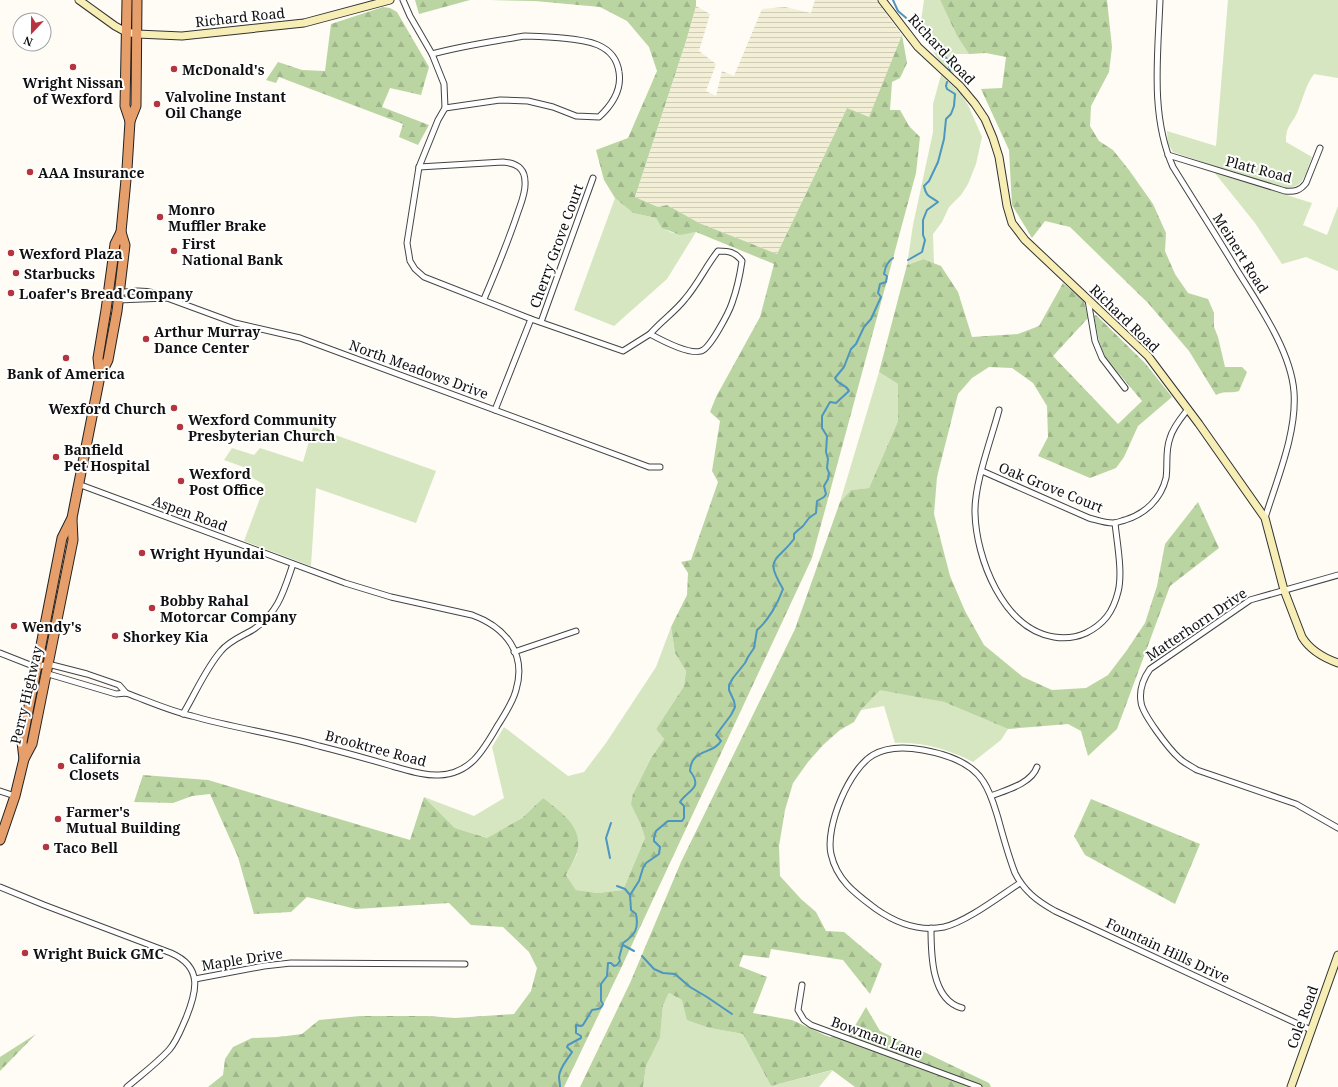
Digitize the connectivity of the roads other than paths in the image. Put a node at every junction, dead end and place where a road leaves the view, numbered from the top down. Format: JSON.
{"nodes":[{"id":1,"x":79,"y":0,"type":"edge"},
{"id":2,"x":127,"y":0,"type":"edge"},
{"id":3,"x":137,"y":0,"type":"edge"},
{"id":4,"x":390,"y":0,"type":"edge"},
{"id":5,"x":403,"y":0,"type":"edge"},
{"id":6,"x":882,"y":0,"type":"edge"},
{"id":7,"x":1160,"y":0,"type":"edge"},
{"id":8,"x":126,"y":32,"type":"junction"},
{"id":9,"x":137,"y":34,"type":"junction"},
{"id":10,"x":432,"y":54,"type":"junction"},
{"id":11,"x":445,"y":108,"type":"junction"},
{"id":12,"x":130,"y":121,"type":"junction"},
{"id":13,"x":1320,"y":148,"type":"dead end"},
{"id":14,"x":1168,"y":155,"type":"junction"},
{"id":15,"x":419,"y":167,"type":"junction"},
{"id":16,"x":593,"y":178,"type":"dead end"},
{"id":17,"x":121,"y":232,"type":"junction"},
{"id":18,"x":108,"y":296,"type":"junction"},
{"id":19,"x":119,"y":296,"type":"junction"},
{"id":20,"x":484,"y":299,"type":"junction"},
{"id":21,"x":1088,"y":300,"type":"junction"},
{"id":22,"x":531,"y":319,"type":"junction"},
{"id":23,"x":541,"y":322,"type":"junction"},
{"id":24,"x":650,"y":334,"type":"junction"},
{"id":25,"x":100,"y":376,"type":"junction"},
{"id":26,"x":1125,"y":388,"type":"dead end"},
{"id":27,"x":1188,"y":409,"type":"junction"},
{"id":28,"x":495,"y":410,"type":"junction"},
{"id":29,"x":999,"y":410,"type":"dead end"},
{"id":30,"x":660,"y":467,"type":"dead end"},
{"id":31,"x":982,"y":471,"type":"junction"},
{"id":32,"x":78,"y":484,"type":"junction"},
{"id":33,"x":72,"y":518,"type":"junction"},
{"id":34,"x":1266,"y":518,"type":"junction"},
{"id":35,"x":1115,"y":523,"type":"junction"},
{"id":36,"x":293,"y":564,"type":"junction"},
{"id":37,"x":1338,"y":575,"type":"edge"},
{"id":38,"x":1284,"y":590,"type":"junction"},
{"id":39,"x":576,"y":631,"type":"dead end"},
{"id":40,"x":514,"y":652,"type":"junction"},
{"id":41,"x":0,"y":653,"type":"edge"},
{"id":42,"x":1338,"y":663,"type":"edge"},
{"id":43,"x":48,"y":664,"type":"junction"},
{"id":44,"x":37,"y":667,"type":"junction"},
{"id":45,"x":46,"y":673,"type":"junction"},
{"id":46,"x":126,"y":693,"type":"junction"},
{"id":47,"x":183,"y":714,"type":"junction"},
{"id":48,"x":24,"y":759,"type":"junction"},
{"id":49,"x":1037,"y":767,"type":"dead end"},
{"id":50,"x":0,"y":791,"type":"edge"},
{"id":51,"x":15,"y":796,"type":"junction"},
{"id":52,"x":991,"y":796,"type":"junction"},
{"id":53,"x":1338,"y":828,"type":"edge"},
{"id":54,"x":0,"y":840,"type":"edge"},
{"id":55,"x":1020,"y":883,"type":"junction"},
{"id":56,"x":0,"y":886,"type":"edge"},
{"id":57,"x":931,"y":928,"type":"junction"},
{"id":58,"x":1338,"y":955,"type":"edge"},
{"id":59,"x":465,"y":964,"type":"dead end"},
{"id":60,"x":195,"y":979,"type":"junction"},
{"id":61,"x":802,"y":985,"type":"dead end"},
{"id":62,"x":962,"y":1008,"type":"dead end"},
{"id":63,"x":1311,"y":1030,"type":"junction"},
{"id":64,"x":127,"y":1087,"type":"edge"},
{"id":65,"x":979,"y":1087,"type":"edge"},
{"id":66,"x":1291,"y":1087,"type":"edge"}],
"edges":[{"from":1,"to":8,"type":"street"},
{"from":2,"to":8,"type":"highway","name":"Perry Highway"},
{"from":3,"to":9,"type":"highway","name":"Perry Highway"},
{"from":4,"to":9,"type":"street","name":"Richard Road"},
{"from":5,"to":10,"type":"street"},
{"from":6,"to":21,"type":"street","name":"Richard Road"},
{"from":7,"to":14,"type":"street","name":"Meinert Road"},
{"from":8,"to":9,"type":"street","name":"Richard Road"},
{"from":8,"to":12,"type":"highway","name":"Perry Highway"},
{"from":9,"to":12,"type":"highway","name":"Perry Highway"},
{"from":10,"to":11,"type":"street"},
{"from":10,"to":11,"type":"street"},
{"from":11,"to":15,"type":"street"},
{"from":12,"to":17,"type":"highway","name":"Perry Highway"},
{"from":13,"to":14,"type":"street","name":"Platt Road"},
{"from":14,"to":34,"type":"street","name":"Meinert Road"},
{"from":15,"to":20,"type":"street"},
{"from":15,"to":20,"type":"street"},
{"from":16,"to":23,"type":"street","name":"Cherry Grove Court"},
{"from":17,"to":18,"type":"highway","name":"Perry Highway"},
{"from":17,"to":19,"type":"highway","name":"Perry Highway"},
{"from":18,"to":19,"type":"street","name":"North Meadows Drive"},
{"from":18,"to":25,"type":"highway","name":"Perry Highway"},
{"from":19,"to":25,"type":"highway","name":"Perry Highway"},
{"from":19,"to":28,"type":"street","name":"North Meadows Drive"},
{"from":20,"to":22,"type":"street"},
{"from":21,"to":26,"type":"street"},
{"from":21,"to":27,"type":"street","name":"Richard Road"},
{"from":22,"to":23,"type":"street"},
{"from":22,"to":28,"type":"street"},
{"from":23,"to":24,"type":"street"},
{"from":24,"to":24,"type":"street"},
{"from":25,"to":32,"type":"highway","name":"Perry Highway"},
{"from":27,"to":34,"type":"street","name":"Richard Road"},
{"from":27,"to":35,"type":"street"},
{"from":28,"to":30,"type":"street","name":"North Meadows Drive"},
{"from":29,"to":31,"type":"street","name":"Oak Grove Court"},
{"from":31,"to":35,"type":"street","name":"Oak Grove Court"},
{"from":31,"to":35,"type":"street","name":"Oak Grove Court"},
{"from":32,"to":33,"type":"highway","name":"Perry Highway"},
{"from":32,"to":36,"type":"street","name":"Aspen Road"},
{"from":33,"to":43,"type":"highway","name":"Perry Highway"},
{"from":33,"to":44,"type":"highway","name":"Perry Highway"},
{"from":34,"to":38,"type":"street","name":"Richard Road"},
{"from":36,"to":40,"type":"street","name":"Brooktree Road"},
{"from":36,"to":47,"type":"street"},
{"from":37,"to":38,"type":"street","name":"Matterhorn Drive"},
{"from":38,"to":42,"type":"street","name":"Richard Road"},
{"from":38,"to":53,"type":"street","name":"Matterhorn Drive"},
{"from":39,"to":40,"type":"street"},
{"from":40,"to":47,"type":"street","name":"Brooktree Road"},
{"from":41,"to":44,"type":"street","name":"Brooktree Road"},
{"from":43,"to":44,"type":"street"},
{"from":43,"to":45,"type":"highway","name":"Perry Highway"},
{"from":43,"to":46,"type":"street","name":"Brooktree Road"},
{"from":44,"to":45,"type":"street","name":"Brooktree Road"},
{"from":44,"to":48,"type":"highway","name":"Perry Highway"},
{"from":45,"to":46,"type":"street","name":"Brooktree Road"},
{"from":45,"to":48,"type":"highway","name":"Perry Highway"},
{"from":46,"to":47,"type":"street","name":"Brooktree Road"},
{"from":48,"to":51,"type":"highway","name":"Perry Highway"},
{"from":49,"to":52,"type":"street"},
{"from":50,"to":51,"type":"street"},
{"from":51,"to":54,"type":"highway","name":"Perry Highway"},
{"from":52,"to":55,"type":"street","name":"Fountain Hills Drive"},
{"from":52,"to":57,"type":"street","name":"Fountain Hills Drive"},
{"from":55,"to":57,"type":"street","name":"Fountain Hills Drive"},
{"from":55,"to":63,"type":"street","name":"Fountain Hills Drive"},
{"from":56,"to":60,"type":"street","name":"Maple Drive"},
{"from":57,"to":62,"type":"street"},
{"from":58,"to":63,"type":"street","name":"Cole Road"},
{"from":59,"to":60,"type":"street","name":"Maple Drive"},
{"from":60,"to":64,"type":"street"},
{"from":61,"to":65,"type":"street","name":"Bowman Lane"},
{"from":63,"to":66,"type":"street","name":"Cole Road"}]}
